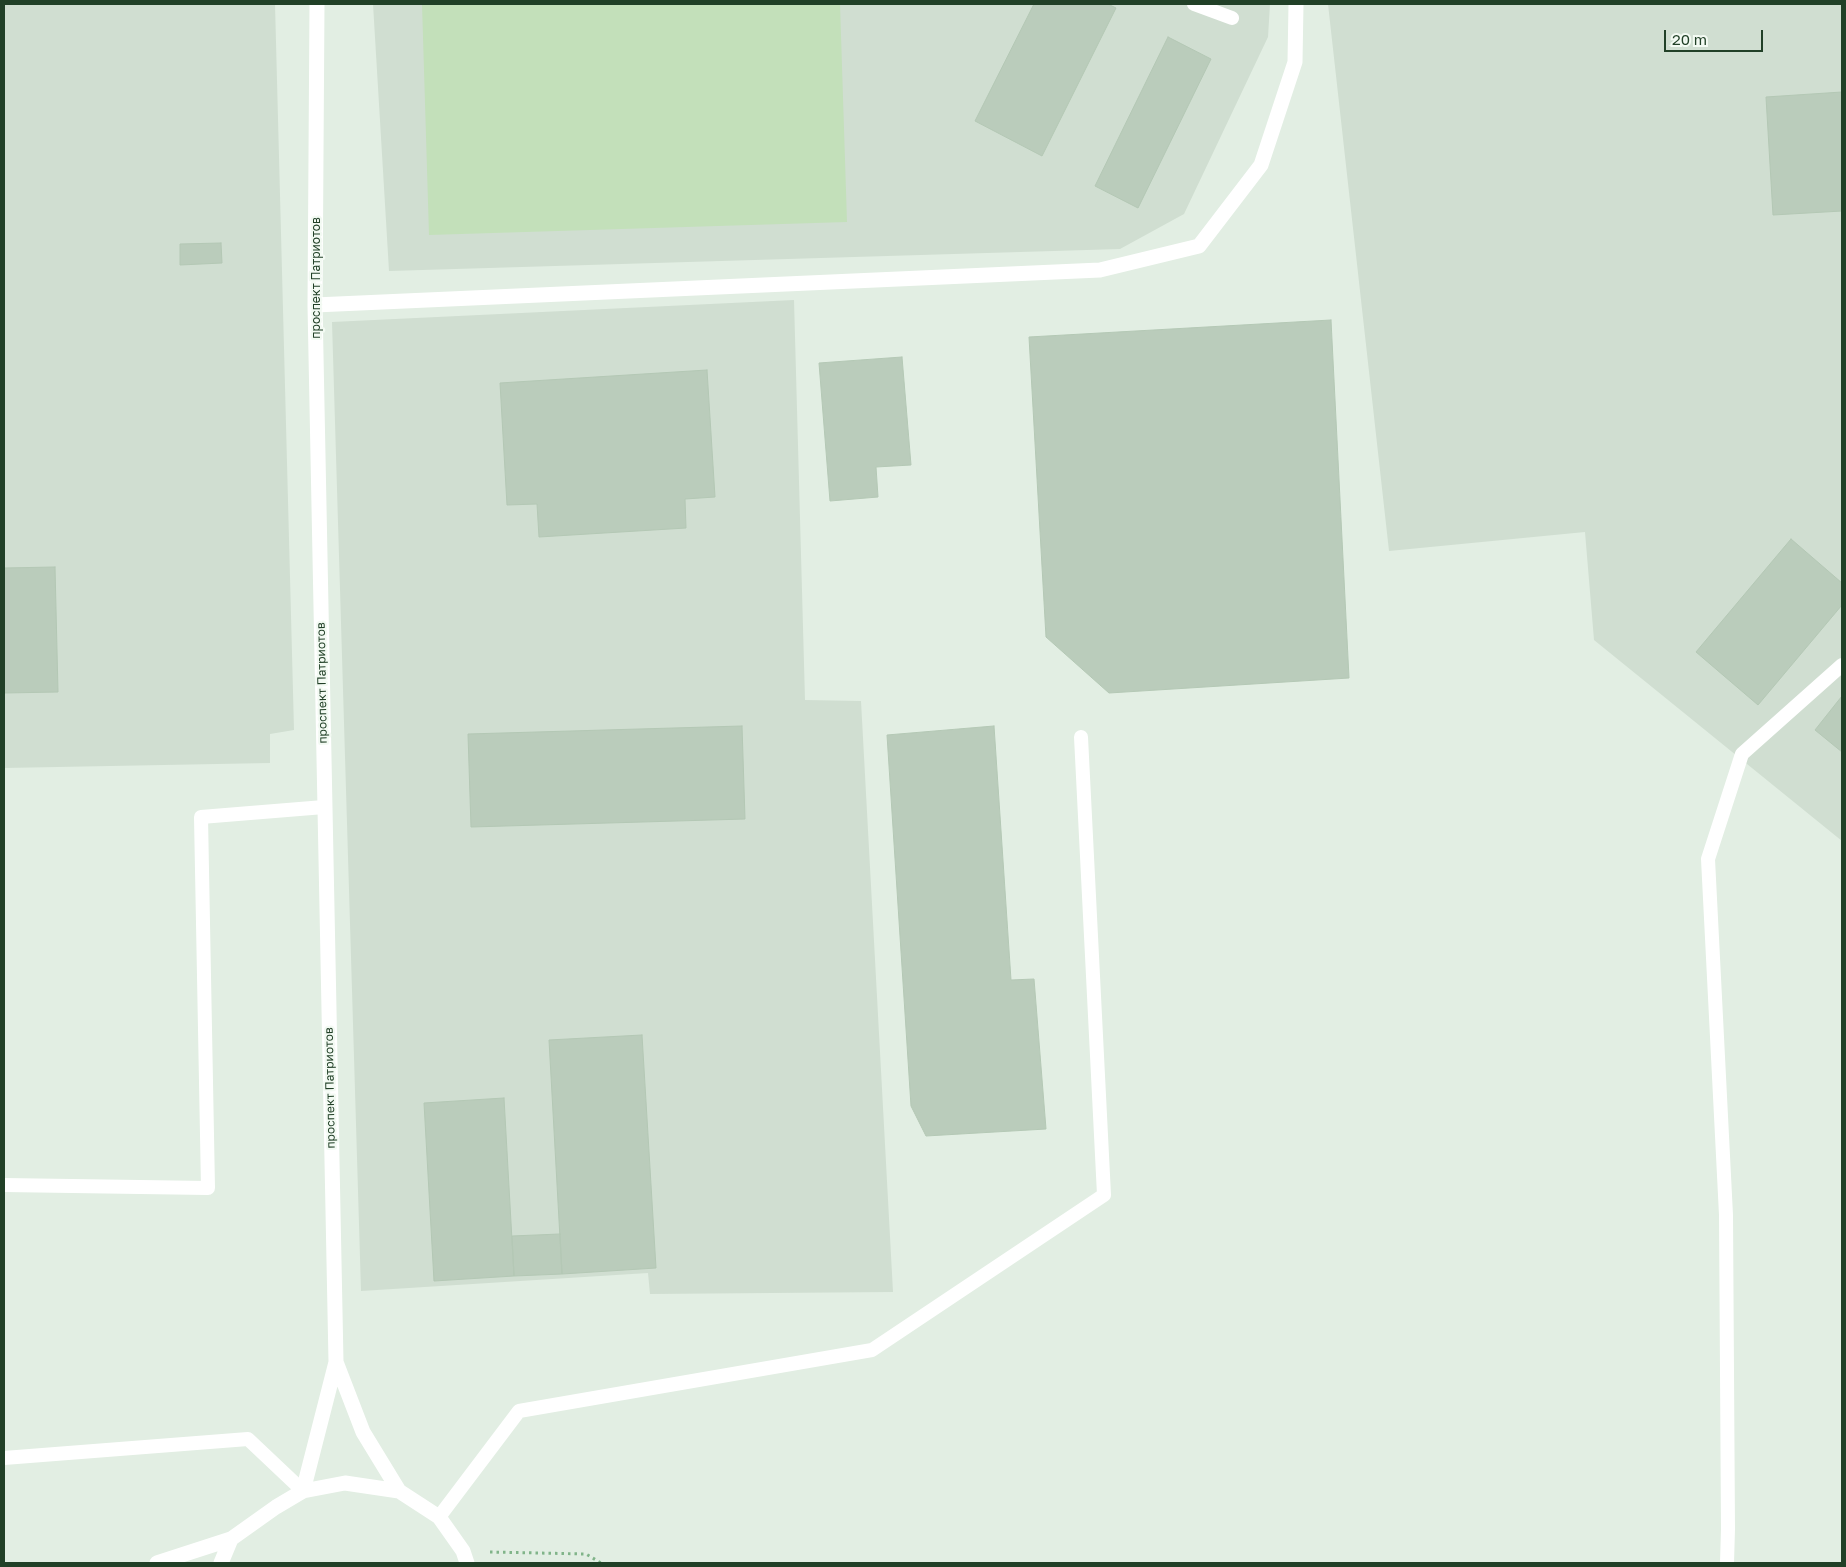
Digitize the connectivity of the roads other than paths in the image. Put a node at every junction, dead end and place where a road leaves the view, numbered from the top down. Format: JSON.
{"nodes":[{"id":1,"x":317,"y":4,"type":"edge"},
{"id":2,"x":1194,"y":4,"type":"edge"},
{"id":3,"x":1296,"y":4,"type":"edge"},
{"id":4,"x":1232,"y":18,"type":"dead end"},
{"id":5,"x":315,"y":305,"type":"junction"},
{"id":6,"x":1842,"y":665,"type":"edge"},
{"id":7,"x":1081,"y":737,"type":"dead end"},
{"id":8,"x":324,"y":807,"type":"junction"},
{"id":9,"x":4,"y":1185,"type":"edge"},
{"id":10,"x":336,"y":1362,"type":"junction"},
{"id":11,"x":4,"y":1458,"type":"edge"},
{"id":12,"x":303,"y":1491,"type":"junction"},
{"id":13,"x":399,"y":1491,"type":"junction"},
{"id":14,"x":439,"y":1517,"type":"junction"},
{"id":15,"x":231,"y":1539,"type":"junction"},
{"id":16,"x":465,"y":1557,"type":"edge"},
{"id":17,"x":157,"y":1563,"type":"edge"},
{"id":18,"x":221,"y":1563,"type":"edge"},
{"id":19,"x":1727,"y":1563,"type":"edge"}],
"edges":[{"from":1,"to":5,"type":"street","name":"проспект Патриотов"},
{"from":2,"to":4,"type":"lane"},
{"from":3,"to":5,"type":"street"},
{"from":5,"to":8,"type":"street","name":"проспект Патриотов"},
{"from":6,"to":19,"type":"lane"},
{"from":7,"to":14,"type":"lane"},
{"from":8,"to":9,"type":"lane"},
{"from":8,"to":10,"type":"street","name":"проспект Патриотов"},
{"from":10,"to":12,"type":"street","name":"проспект Патриотов"},
{"from":10,"to":13,"type":"street","name":"проспект Патриотов"},
{"from":11,"to":12,"type":"lane"},
{"from":12,"to":13,"type":"street"},
{"from":12,"to":15,"type":"street"},
{"from":13,"to":14,"type":"street"},
{"from":14,"to":16,"type":"street"},
{"from":15,"to":17,"type":"street"},
{"from":15,"to":18,"type":"street"}]}
